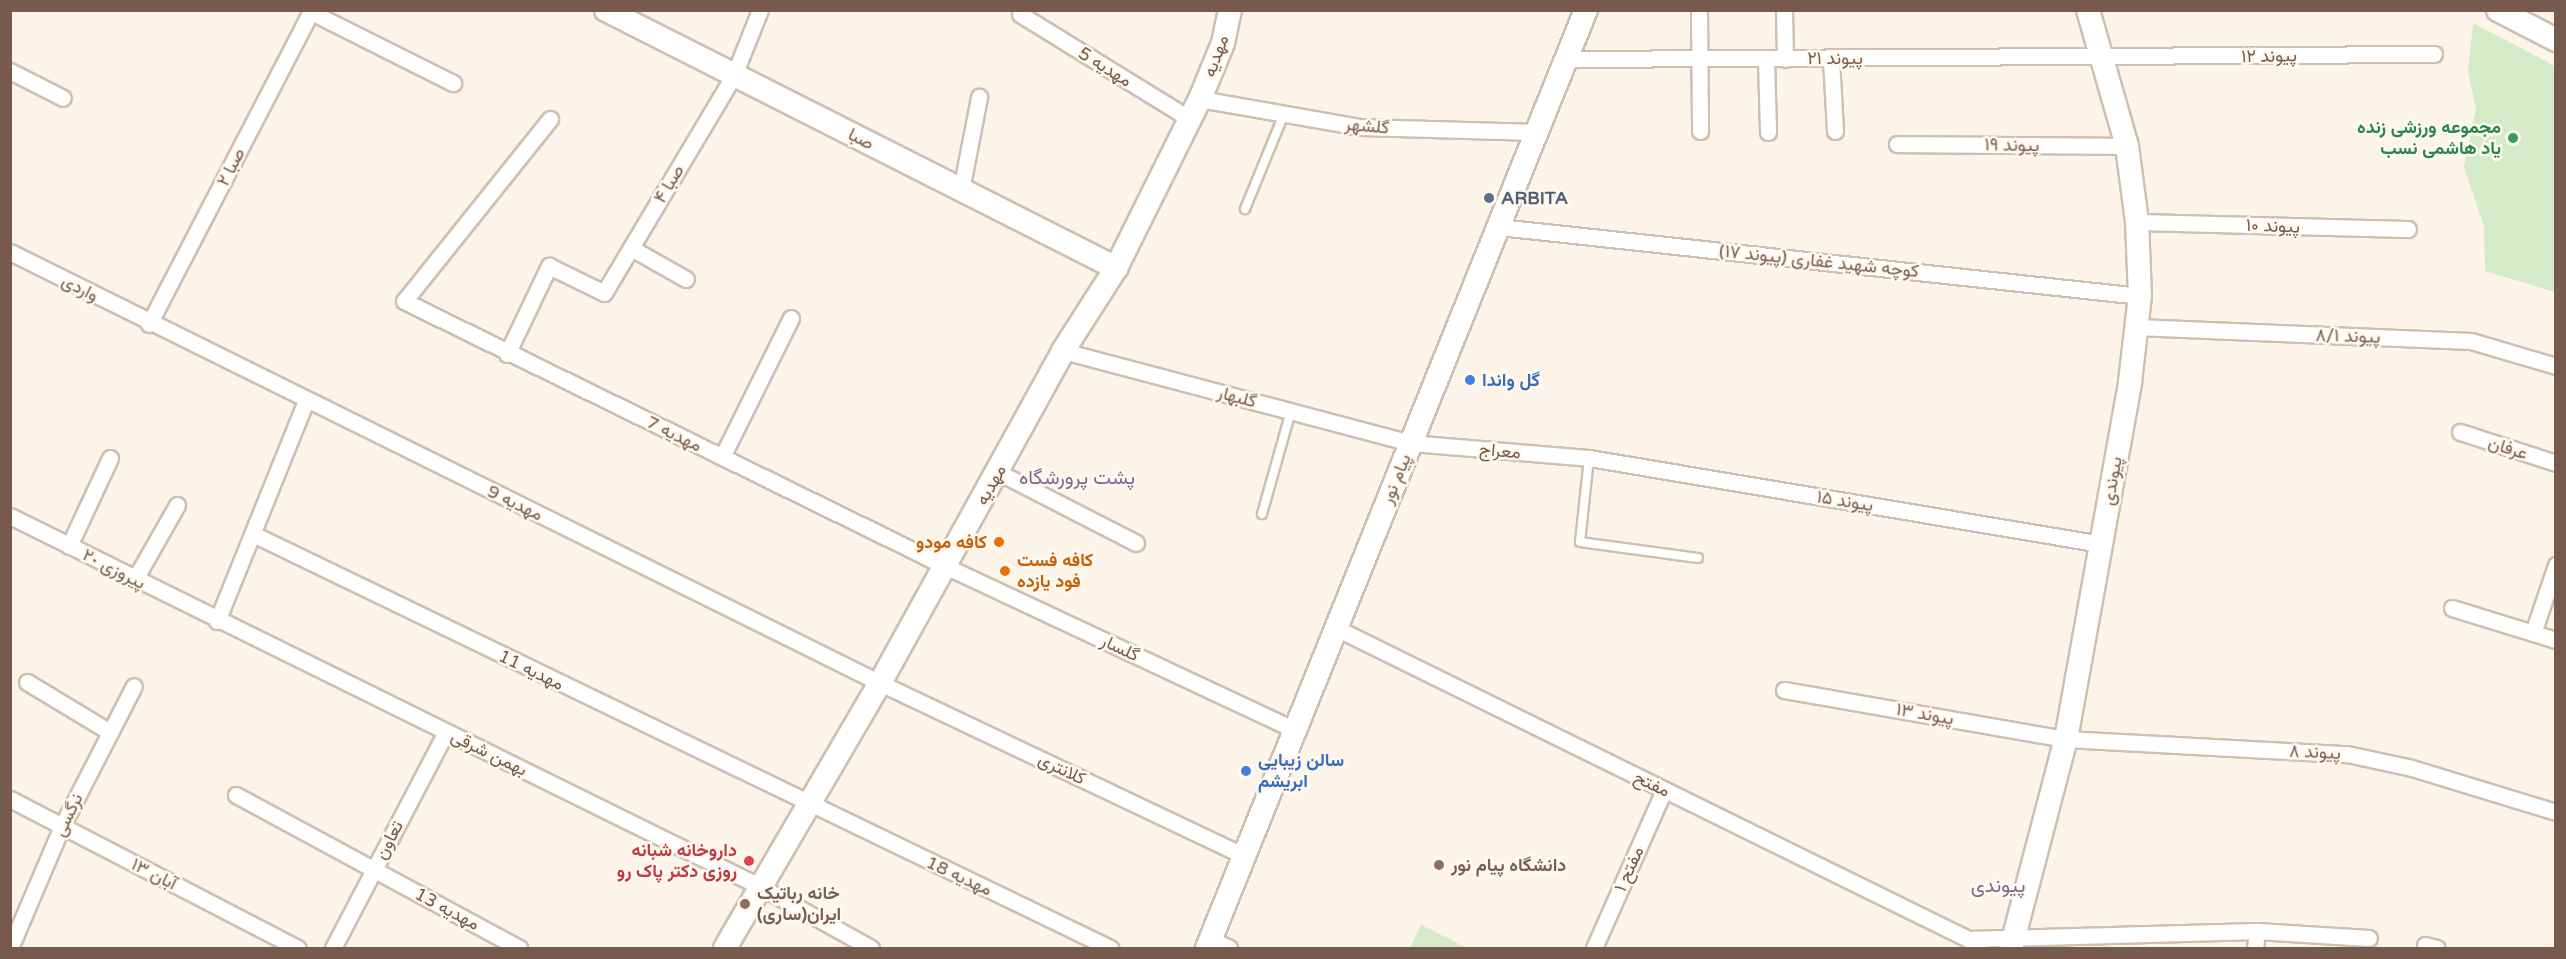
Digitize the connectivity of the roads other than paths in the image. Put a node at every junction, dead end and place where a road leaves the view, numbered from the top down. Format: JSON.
{"nodes":[{"id":1,"x":606,"y":10,"type":"edge"},
{"id":2,"x":760,"y":10,"type":"edge"},
{"id":3,"x":1230,"y":10,"type":"edge"},
{"id":4,"x":1586,"y":10,"type":"edge"},
{"id":5,"x":1699,"y":10,"type":"edge"},
{"id":6,"x":1784,"y":10,"type":"edge"},
{"id":7,"x":2088,"y":10,"type":"edge"},
{"id":8,"x":2498,"y":10,"type":"edge"},
{"id":9,"x":312,"y":11,"type":"edge"},
{"id":10,"x":1020,"y":14,"type":"dead end"},
{"id":11,"x":2556,"y":40,"type":"edge"},
{"id":12,"x":2434,"y":54,"type":"dead end"},
{"id":13,"x":1766,"y":58,"type":"junction"},
{"id":14,"x":1785,"y":58,"type":"junction"},
{"id":15,"x":1831,"y":58,"type":"junction"},
{"id":16,"x":2103,"y":58,"type":"junction"},
{"id":17,"x":1567,"y":59,"type":"junction"},
{"id":18,"x":1698,"y":59,"type":"junction"},
{"id":19,"x":10,"y":71,"type":"edge"},
{"id":20,"x":734,"y":75,"type":"junction"},
{"id":21,"x":453,"y":83,"type":"dead end"},
{"id":22,"x":979,"y":97,"type":"dead end"},
{"id":23,"x":63,"y":98,"type":"dead end"},
{"id":24,"x":1200,"y":99,"type":"junction"},
{"id":25,"x":1284,"y":114,"type":"junction"},
{"id":26,"x":550,"y":118,"type":"dead end"},
{"id":27,"x":1190,"y":119,"type":"junction"},
{"id":28,"x":1700,"y":131,"type":"dead end"},
{"id":29,"x":1835,"y":131,"type":"dead end"},
{"id":30,"x":1537,"y":132,"type":"junction"},
{"id":31,"x":1768,"y":132,"type":"dead end"},
{"id":32,"x":1897,"y":144,"type":"dead end"},
{"id":33,"x":2127,"y":146,"type":"junction"},
{"id":34,"x":961,"y":190,"type":"junction"},
{"id":35,"x":1245,"y":209,"type":"dead end"},
{"id":36,"x":2137,"y":222,"type":"junction"},
{"id":37,"x":1499,"y":226,"type":"junction"},
{"id":38,"x":2408,"y":229,"type":"dead end"},
{"id":39,"x":631,"y":248,"type":"junction"},
{"id":40,"x":10,"y":252,"type":"edge"},
{"id":41,"x":1116,"y":268,"type":"junction"},
{"id":42,"x":686,"y":279,"type":"dead end"},
{"id":43,"x":2140,"y":296,"type":"junction"},
{"id":44,"x":791,"y":318,"type":"dead end"},
{"id":45,"x":149,"y":324,"type":"junction"},
{"id":46,"x":2136,"y":327,"type":"junction"},
{"id":47,"x":1063,"y":351,"type":"junction"},
{"id":48,"x":507,"y":354,"type":"junction"},
{"id":49,"x":2556,"y":366,"type":"edge"},
{"id":50,"x":306,"y":401,"type":"junction"},
{"id":51,"x":1291,"y":411,"type":"junction"},
{"id":52,"x":2460,"y":432,"type":"dead end"},
{"id":53,"x":1411,"y":443,"type":"junction"},
{"id":54,"x":722,"y":457,"type":"junction"},
{"id":55,"x":110,"y":458,"type":"dead end"},
{"id":56,"x":1589,"y":458,"type":"junction"},
{"id":57,"x":2556,"y":463,"type":"edge"},
{"id":58,"x":998,"y":472,"type":"junction"},
{"id":59,"x":177,"y":505,"type":"dead end"},
{"id":60,"x":1262,"y":514,"type":"dead end"},
{"id":61,"x":10,"y":516,"type":"edge"},
{"id":62,"x":255,"y":535,"type":"junction"},
{"id":63,"x":1136,"y":543,"type":"dead end"},
{"id":64,"x":2101,"y":544,"type":"junction"},
{"id":65,"x":69,"y":546,"type":"junction"},
{"id":66,"x":1698,"y":558,"type":"dead end"},
{"id":67,"x":2556,"y":565,"type":"edge"},
{"id":68,"x":945,"y":566,"type":"junction"},
{"id":69,"x":135,"y":579,"type":"junction"},
{"id":70,"x":2452,"y":608,"type":"dead end"},
{"id":71,"x":218,"y":621,"type":"junction"},
{"id":72,"x":1336,"y":628,"type":"junction"},
{"id":73,"x":2533,"y":633,"type":"junction"},
{"id":74,"x":2556,"y":640,"type":"edge"},
{"id":75,"x":27,"y":682,"type":"dead end"},
{"id":76,"x":880,"y":682,"type":"junction"},
{"id":77,"x":134,"y":686,"type":"dead end"},
{"id":78,"x":1784,"y":690,"type":"dead end"},
{"id":79,"x":1295,"y":730,"type":"junction"},
{"id":80,"x":110,"y":732,"type":"junction"},
{"id":81,"x":446,"y":732,"type":"junction"},
{"id":82,"x":2066,"y":739,"type":"junction"},
{"id":83,"x":1664,"y":790,"type":"junction"},
{"id":84,"x":236,"y":795,"type":"dead end"},
{"id":85,"x":10,"y":799,"type":"edge"},
{"id":86,"x":808,"y":805,"type":"junction"},
{"id":87,"x":2556,"y":812,"type":"edge"},
{"id":88,"x":62,"y":826,"type":"junction"},
{"id":89,"x":1244,"y":856,"type":"junction"},
{"id":90,"x":374,"y":870,"type":"junction"},
{"id":91,"x":759,"y":886,"type":"junction"},
{"id":92,"x":2257,"y":931,"type":"junction"},
{"id":93,"x":2369,"y":938,"type":"dead end"},
{"id":94,"x":2013,"y":942,"type":"edge"},
{"id":95,"x":1973,"y":944,"type":"edge"},
{"id":96,"x":1215,"y":945,"type":"edge"},
{"id":97,"x":10,"y":948,"type":"edge"},
{"id":98,"x":298,"y":948,"type":"edge"},
{"id":99,"x":333,"y":948,"type":"edge"},
{"id":100,"x":519,"y":948,"type":"edge"},
{"id":101,"x":725,"y":948,"type":"edge"},
{"id":102,"x":871,"y":948,"type":"edge"},
{"id":103,"x":1110,"y":948,"type":"edge"},
{"id":104,"x":1594,"y":948,"type":"edge"},
{"id":105,"x":2254,"y":948,"type":"edge"}],
"edges":[{"from":1,"to":20,"type":"street","name":"صبا"},
{"from":2,"to":20,"type":"street","name":"صبا ۴"},
{"from":3,"to":24,"type":"street","name":"مهدیه"},
{"from":4,"to":17,"type":"street","name":"پیام نور"},
{"from":5,"to":18,"type":"street"},
{"from":6,"to":14,"type":"street"},
{"from":7,"to":16,"type":"street","name":"پیوندی"},
{"from":8,"to":11,"type":"street"},
{"from":9,"to":21,"type":"street"},
{"from":9,"to":45,"type":"street","name":"صبا ۲"},
{"from":10,"to":27,"type":"street","name":"مهدیه 5"},
{"from":12,"to":16,"type":"street","name":"پیوند ۱۲"},
{"from":13,"to":14,"type":"street","name":"پیوند ۲۱"},
{"from":13,"to":18,"type":"street","name":"پیوند ۲۱"},
{"from":13,"to":31,"type":"street"},
{"from":14,"to":15,"type":"street","name":"پیوند ۲۱"},
{"from":15,"to":16,"type":"street","name":"پیوند ۲۱"},
{"from":15,"to":29,"type":"street"},
{"from":16,"to":33,"type":"street","name":"پیوندی"},
{"from":17,"to":18,"type":"street","name":"پیوند ۲۱"},
{"from":17,"to":30,"type":"street","name":"پیام نور"},
{"from":18,"to":28,"type":"street"},
{"from":19,"to":23,"type":"street"},
{"from":20,"to":34,"type":"street","name":"صبا"},
{"from":20,"to":39,"type":"street","name":"صبا ۴"},
{"from":22,"to":34,"type":"street"},
{"from":24,"to":25,"type":"street","name":"گلشهر"},
{"from":24,"to":27,"type":"street","name":"مهدیه"},
{"from":25,"to":30,"type":"street","name":"گلشهر"},
{"from":25,"to":35,"type":"lane"},
{"from":26,"to":48,"type":"street","name":"مهدیه 7"},
{"from":27,"to":41,"type":"street","name":"مهدیه"},
{"from":30,"to":37,"type":"street","name":"پیام نور"},
{"from":32,"to":33,"type":"street","name":"پیوند ۱۹"},
{"from":33,"to":36,"type":"street","name":"پیوندی"},
{"from":34,"to":41,"type":"street","name":"صبا"},
{"from":36,"to":38,"type":"street","name":"پیوند ۱۰"},
{"from":36,"to":43,"type":"street","name":"پیوندی"},
{"from":37,"to":43,"type":"street","name":"کوچه شهید غفاری (پیوند ۱۷)"},
{"from":37,"to":53,"type":"street","name":"پیام نور"},
{"from":39,"to":42,"type":"street"},
{"from":39,"to":48,"type":"street","name":"صبا ۴"},
{"from":40,"to":45,"type":"street","name":"واردی"},
{"from":41,"to":47,"type":"street","name":"مهدیه"},
{"from":43,"to":46,"type":"street","name":"پیوندی"},
{"from":44,"to":54,"type":"street"},
{"from":45,"to":50,"type":"street","name":"مهدیه 9"},
{"from":46,"to":49,"type":"street","name":"پیوند ۸/۱"},
{"from":46,"to":64,"type":"street","name":"پیوندی"},
{"from":47,"to":51,"type":"street","name":"گلبهار"},
{"from":47,"to":58,"type":"street","name":"مهدیه"},
{"from":48,"to":54,"type":"street","name":"مهدیه 7"},
{"from":50,"to":62,"type":"street"},
{"from":50,"to":76,"type":"street","name":"مهدیه 9"},
{"from":51,"to":53,"type":"street","name":"گلبهار"},
{"from":51,"to":60,"type":"lane"},
{"from":52,"to":57,"type":"street","name":"عرفان"},
{"from":53,"to":56,"type":"street","name":"معراج"},
{"from":53,"to":72,"type":"street","name":"پیام نور"},
{"from":54,"to":68,"type":"street","name":"مهدیه 7"},
{"from":55,"to":65,"type":"street"},
{"from":56,"to":64,"type":"street","name":"پیوند ۱۵"},
{"from":56,"to":66,"type":"lane"},
{"from":58,"to":63,"type":"street"},
{"from":58,"to":68,"type":"street","name":"مهدیه"},
{"from":59,"to":69,"type":"street"},
{"from":61,"to":65,"type":"street","name":"پیروزی ٢٠"},
{"from":62,"to":71,"type":"street"},
{"from":62,"to":86,"type":"street","name":"مهدیه 11"},
{"from":64,"to":82,"type":"street","name":"پیوندی"},
{"from":65,"to":69,"type":"street","name":"پیروزی ٢٠"},
{"from":67,"to":73,"type":"street"},
{"from":68,"to":76,"type":"street","name":"مهدیه"},
{"from":68,"to":79,"type":"street","name":"گلسار"},
{"from":69,"to":71,"type":"street","name":"پیروزی ٢٠"},
{"from":70,"to":73,"type":"street"},
{"from":71,"to":81,"type":"street","name":"بهمن شرقی"},
{"from":72,"to":79,"type":"street","name":"پیام نور"},
{"from":72,"to":83,"type":"street","name":"مفتح"},
{"from":73,"to":74,"type":"street"},
{"from":75,"to":80,"type":"street"},
{"from":76,"to":86,"type":"street","name":"مهدیه"},
{"from":76,"to":89,"type":"street","name":"کلانتری"},
{"from":77,"to":80,"type":"street","name":"نرگسی"},
{"from":78,"to":82,"type":"street","name":"پیوند ۱۳"},
{"from":79,"to":89,"type":"street","name":"پیام نور"},
{"from":80,"to":88,"type":"street","name":"نرگسی"},
{"from":81,"to":90,"type":"street","name":"تعاون"},
{"from":81,"to":91,"type":"street","name":"بهمن شرقی"},
{"from":82,"to":87,"type":"street","name":"پیوند ۸"},
{"from":82,"to":94,"type":"street","name":"پیوندی"},
{"from":83,"to":95,"type":"street","name":"مفتح"},
{"from":83,"to":104,"type":"street","name":"مفتح ۱"},
{"from":84,"to":90,"type":"street","name":"مهدیه 13"},
{"from":85,"to":88,"type":"street","name":"۱۳ آبان"},
{"from":86,"to":91,"type":"street","name":"مهدیه"},
{"from":86,"to":103,"type":"street","name":"مهدیه 18"},
{"from":88,"to":97,"type":"street","name":"نرگسی"},
{"from":88,"to":98,"type":"street","name":"۱۳ آبان"},
{"from":89,"to":96,"type":"street","name":"پیام نور"},
{"from":90,"to":99,"type":"street","name":"تعاون"},
{"from":90,"to":100,"type":"street","name":"مهدیه 13"},
{"from":91,"to":101,"type":"street","name":"مهدیه"},
{"from":91,"to":102,"type":"street","name":"بهمن شرقی"},
{"from":92,"to":93,"type":"street"},
{"from":92,"to":94,"type":"street"},
{"from":92,"to":105,"type":"street"},
{"from":94,"to":95,"type":"street"}]}
